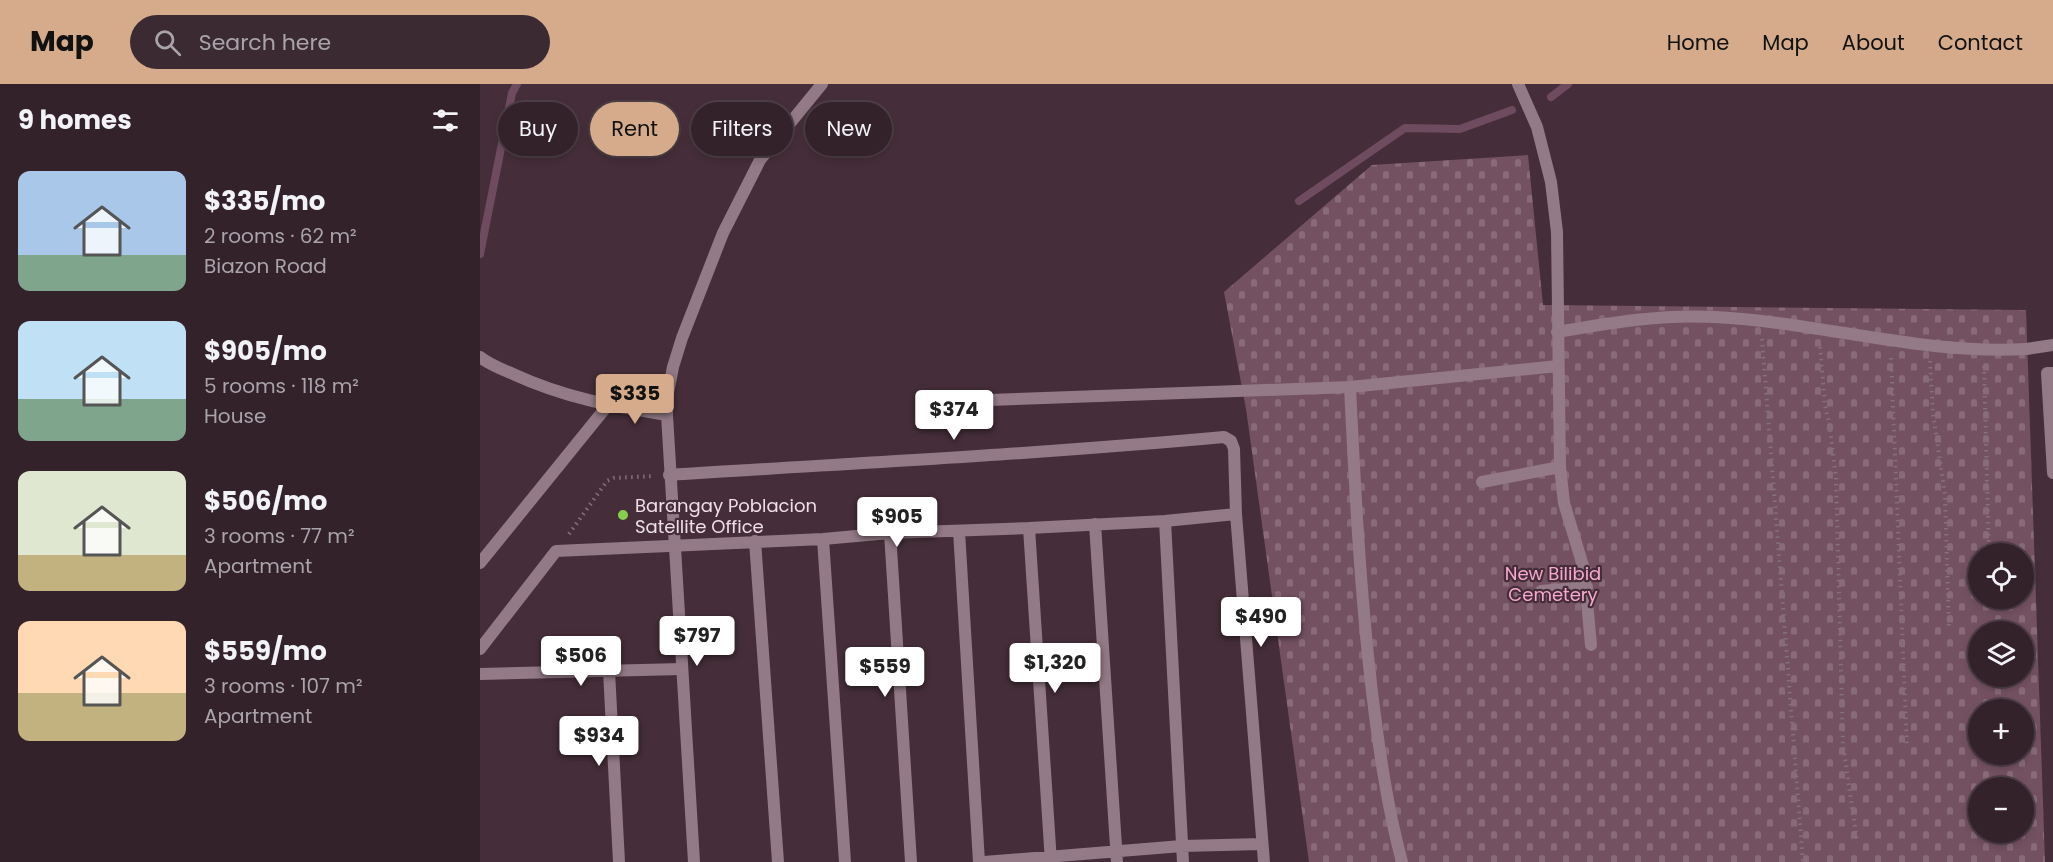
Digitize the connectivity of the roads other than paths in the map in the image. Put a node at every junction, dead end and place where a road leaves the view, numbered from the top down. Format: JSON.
{"nodes":[{"id":1,"x":822,"y":84,"type":"edge"},
{"id":2,"x":1518,"y":84,"type":"edge"},
{"id":3,"x":1557,"y":332,"type":"junction"},
{"id":4,"x":2053,"y":345,"type":"edge"},
{"id":5,"x":480,"y":357,"type":"edge"},
{"id":6,"x":1558,"y":366,"type":"junction"},
{"id":7,"x":2053,"y":373,"type":"edge"},
{"id":8,"x":1350,"y":387,"type":"junction"},
{"id":9,"x":960,"y":401,"type":"dead end"},
{"id":10,"x":608,"y":405,"type":"junction"},
{"id":11,"x":667,"y":415,"type":"junction"},
{"id":12,"x":2052,"y":446,"type":"edge"},
{"id":13,"x":1560,"y":467,"type":"junction"},
{"id":14,"x":2053,"y":473,"type":"edge"},
{"id":15,"x":669,"y":475,"type":"junction"},
{"id":16,"x":1482,"y":482,"type":"dead end"},
{"id":17,"x":1236,"y":514,"type":"junction"},
{"id":18,"x":1165,"y":521,"type":"junction"},
{"id":19,"x":1095,"y":524,"type":"junction"},
{"id":20,"x":1029,"y":528,"type":"junction"},
{"id":21,"x":959,"y":531,"type":"junction"},
{"id":22,"x":890,"y":533,"type":"junction"},
{"id":23,"x":823,"y":539,"type":"junction"},
{"id":24,"x":755,"y":541,"type":"junction"},
{"id":25,"x":675,"y":546,"type":"junction"},
{"id":26,"x":480,"y":563,"type":"edge"},
{"id":27,"x":1587,"y":586,"type":"junction"},
{"id":28,"x":1541,"y":591,"type":"dead end"},
{"id":29,"x":1591,"y":645,"type":"dead end"},
{"id":30,"x":480,"y":650,"type":"edge"},
{"id":31,"x":682,"y":669,"type":"junction"},
{"id":32,"x":609,"y":671,"type":"junction"},
{"id":33,"x":480,"y":674,"type":"edge"},
{"id":34,"x":1262,"y":844,"type":"junction"},
{"id":35,"x":1182,"y":846,"type":"junction"},
{"id":36,"x":1116,"y":856,"type":"edge"},
{"id":37,"x":1051,"y":860,"type":"edge"},
{"id":38,"x":618,"y":862,"type":"edge"},
{"id":39,"x":694,"y":862,"type":"edge"},
{"id":40,"x":778,"y":862,"type":"edge"},
{"id":41,"x":845,"y":862,"type":"edge"},
{"id":42,"x":911,"y":862,"type":"edge"},
{"id":43,"x":979,"y":862,"type":"edge"},
{"id":44,"x":984,"y":862,"type":"edge"},
{"id":45,"x":1183,"y":862,"type":"edge"},
{"id":46,"x":1264,"y":862,"type":"edge"},
{"id":47,"x":1402,"y":862,"type":"edge"}],
"edges":[{"from":1,"to":11,"type":"street"},
{"from":2,"to":3,"type":"street"},
{"from":3,"to":4,"type":"street"},
{"from":3,"to":6,"type":"street"},
{"from":5,"to":10,"type":"street"},
{"from":6,"to":8,"type":"street"},
{"from":6,"to":13,"type":"street"},
{"from":7,"to":12,"type":"street"},
{"from":8,"to":9,"type":"street"},
{"from":8,"to":47,"type":"street"},
{"from":10,"to":11,"type":"street"},
{"from":10,"to":26,"type":"street"},
{"from":11,"to":15,"type":"street"},
{"from":12,"to":14,"type":"street"},
{"from":13,"to":16,"type":"street"},
{"from":13,"to":27,"type":"street"},
{"from":15,"to":17,"type":"street"},
{"from":15,"to":25,"type":"street"},
{"from":17,"to":18,"type":"street"},
{"from":17,"to":34,"type":"street"},
{"from":18,"to":19,"type":"street"},
{"from":18,"to":35,"type":"street"},
{"from":19,"to":20,"type":"street"},
{"from":19,"to":36,"type":"street"},
{"from":20,"to":21,"type":"street"},
{"from":20,"to":37,"type":"street"},
{"from":21,"to":22,"type":"street"},
{"from":21,"to":43,"type":"street"},
{"from":22,"to":23,"type":"street"},
{"from":22,"to":42,"type":"street"},
{"from":23,"to":24,"type":"street"},
{"from":23,"to":41,"type":"street"},
{"from":24,"to":25,"type":"street"},
{"from":24,"to":40,"type":"street"},
{"from":25,"to":30,"type":"street"},
{"from":25,"to":31,"type":"street"},
{"from":27,"to":28,"type":"street"},
{"from":27,"to":29,"type":"street"},
{"from":31,"to":32,"type":"street"},
{"from":31,"to":39,"type":"street"},
{"from":32,"to":33,"type":"street"},
{"from":32,"to":38,"type":"street"},
{"from":34,"to":35,"type":"street"},
{"from":34,"to":46,"type":"street"},
{"from":35,"to":36,"type":"street"},
{"from":35,"to":45,"type":"street"},
{"from":36,"to":37,"type":"street"},
{"from":37,"to":44,"type":"street"}]}
